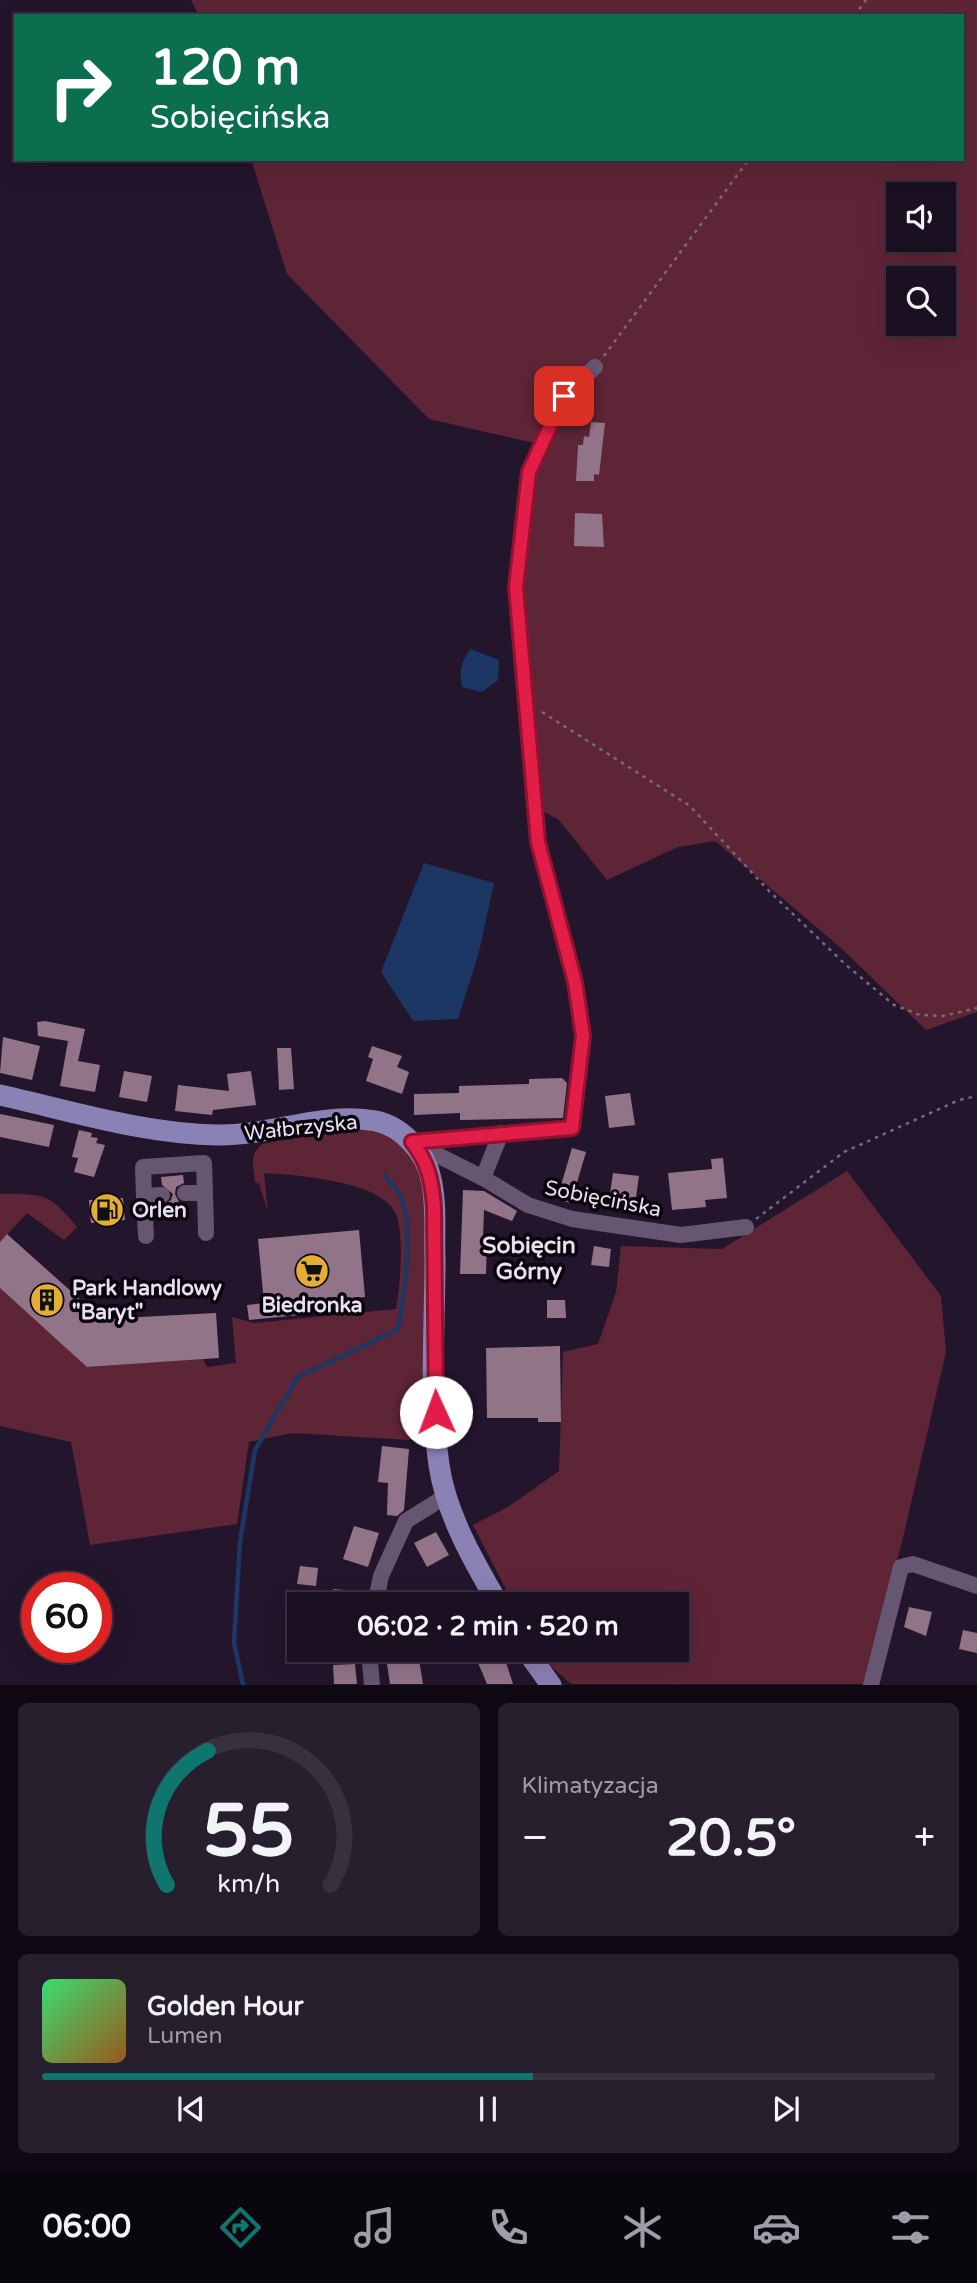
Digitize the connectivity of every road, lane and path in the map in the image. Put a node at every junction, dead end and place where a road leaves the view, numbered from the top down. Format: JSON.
{"nodes":[{"id":1,"x":749,"y":161,"type":"edge"},
{"id":2,"x":595,"y":367,"type":"joint"},
{"id":3,"x":524,"y":700,"type":"junction"},
{"id":4,"x":977,"y":1008,"type":"edge"},
{"id":5,"x":0,"y":1096,"type":"edge"},
{"id":6,"x":977,"y":1096,"type":"edge"},
{"id":7,"x":501,"y":1133,"type":"junction"},
{"id":8,"x":412,"y":1142,"type":"junction"},
{"id":9,"x":483,"y":1178,"type":"junction"},
{"id":10,"x":185,"y":1193,"type":"dead end"},
{"id":11,"x":205,"y":1193,"type":"junction"},
{"id":12,"x":162,"y":1195,"type":"dead end"},
{"id":13,"x":144,"y":1196,"type":"junction"},
{"id":14,"x":746,"y":1227,"type":"joint"},
{"id":15,"x":206,"y":1233,"type":"dead end"},
{"id":16,"x":146,"y":1236,"type":"dead end"},
{"id":17,"x":446,"y":1496,"type":"junction"},
{"id":18,"x":977,"y":1586,"type":"edge"},
{"id":19,"x":378,"y":1592,"type":"edge"},
{"id":20,"x":492,"y":1592,"type":"edge"},
{"id":21,"x":370,"y":1662,"type":"edge"},
{"id":22,"x":535,"y":1662,"type":"edge"},
{"id":23,"x":372,"y":1685,"type":"edge"},
{"id":24,"x":551,"y":1685,"type":"edge"},
{"id":25,"x":871,"y":1685,"type":"edge"}],
"edges":[{"from":1,"to":2,"type":"path"},
{"from":2,"to":3,"type":"street"},
{"from":3,"to":4,"type":"path"},
{"from":3,"to":7,"type":"street"},
{"from":5,"to":8,"type":"main road","name":"Wałbrzyska"},
{"from":6,"to":14,"type":"path"},
{"from":7,"to":8,"type":"street"},
{"from":7,"to":9,"type":"street"},
{"from":8,"to":9,"type":"street","name":"Sobięcińska"},
{"from":8,"to":17,"type":"main road"},
{"from":9,"to":14,"type":"street","name":"Sobięcińska"},
{"from":10,"to":11,"type":"street"},
{"from":11,"to":13,"type":"street"},
{"from":11,"to":15,"type":"street"},
{"from":12,"to":13,"type":"street"},
{"from":13,"to":16,"type":"street"},
{"from":17,"to":19,"type":"street"},
{"from":17,"to":20,"type":"main road"},
{"from":18,"to":25,"type":"street"},
{"from":21,"to":23,"type":"street"},
{"from":22,"to":24,"type":"main road"}]}
